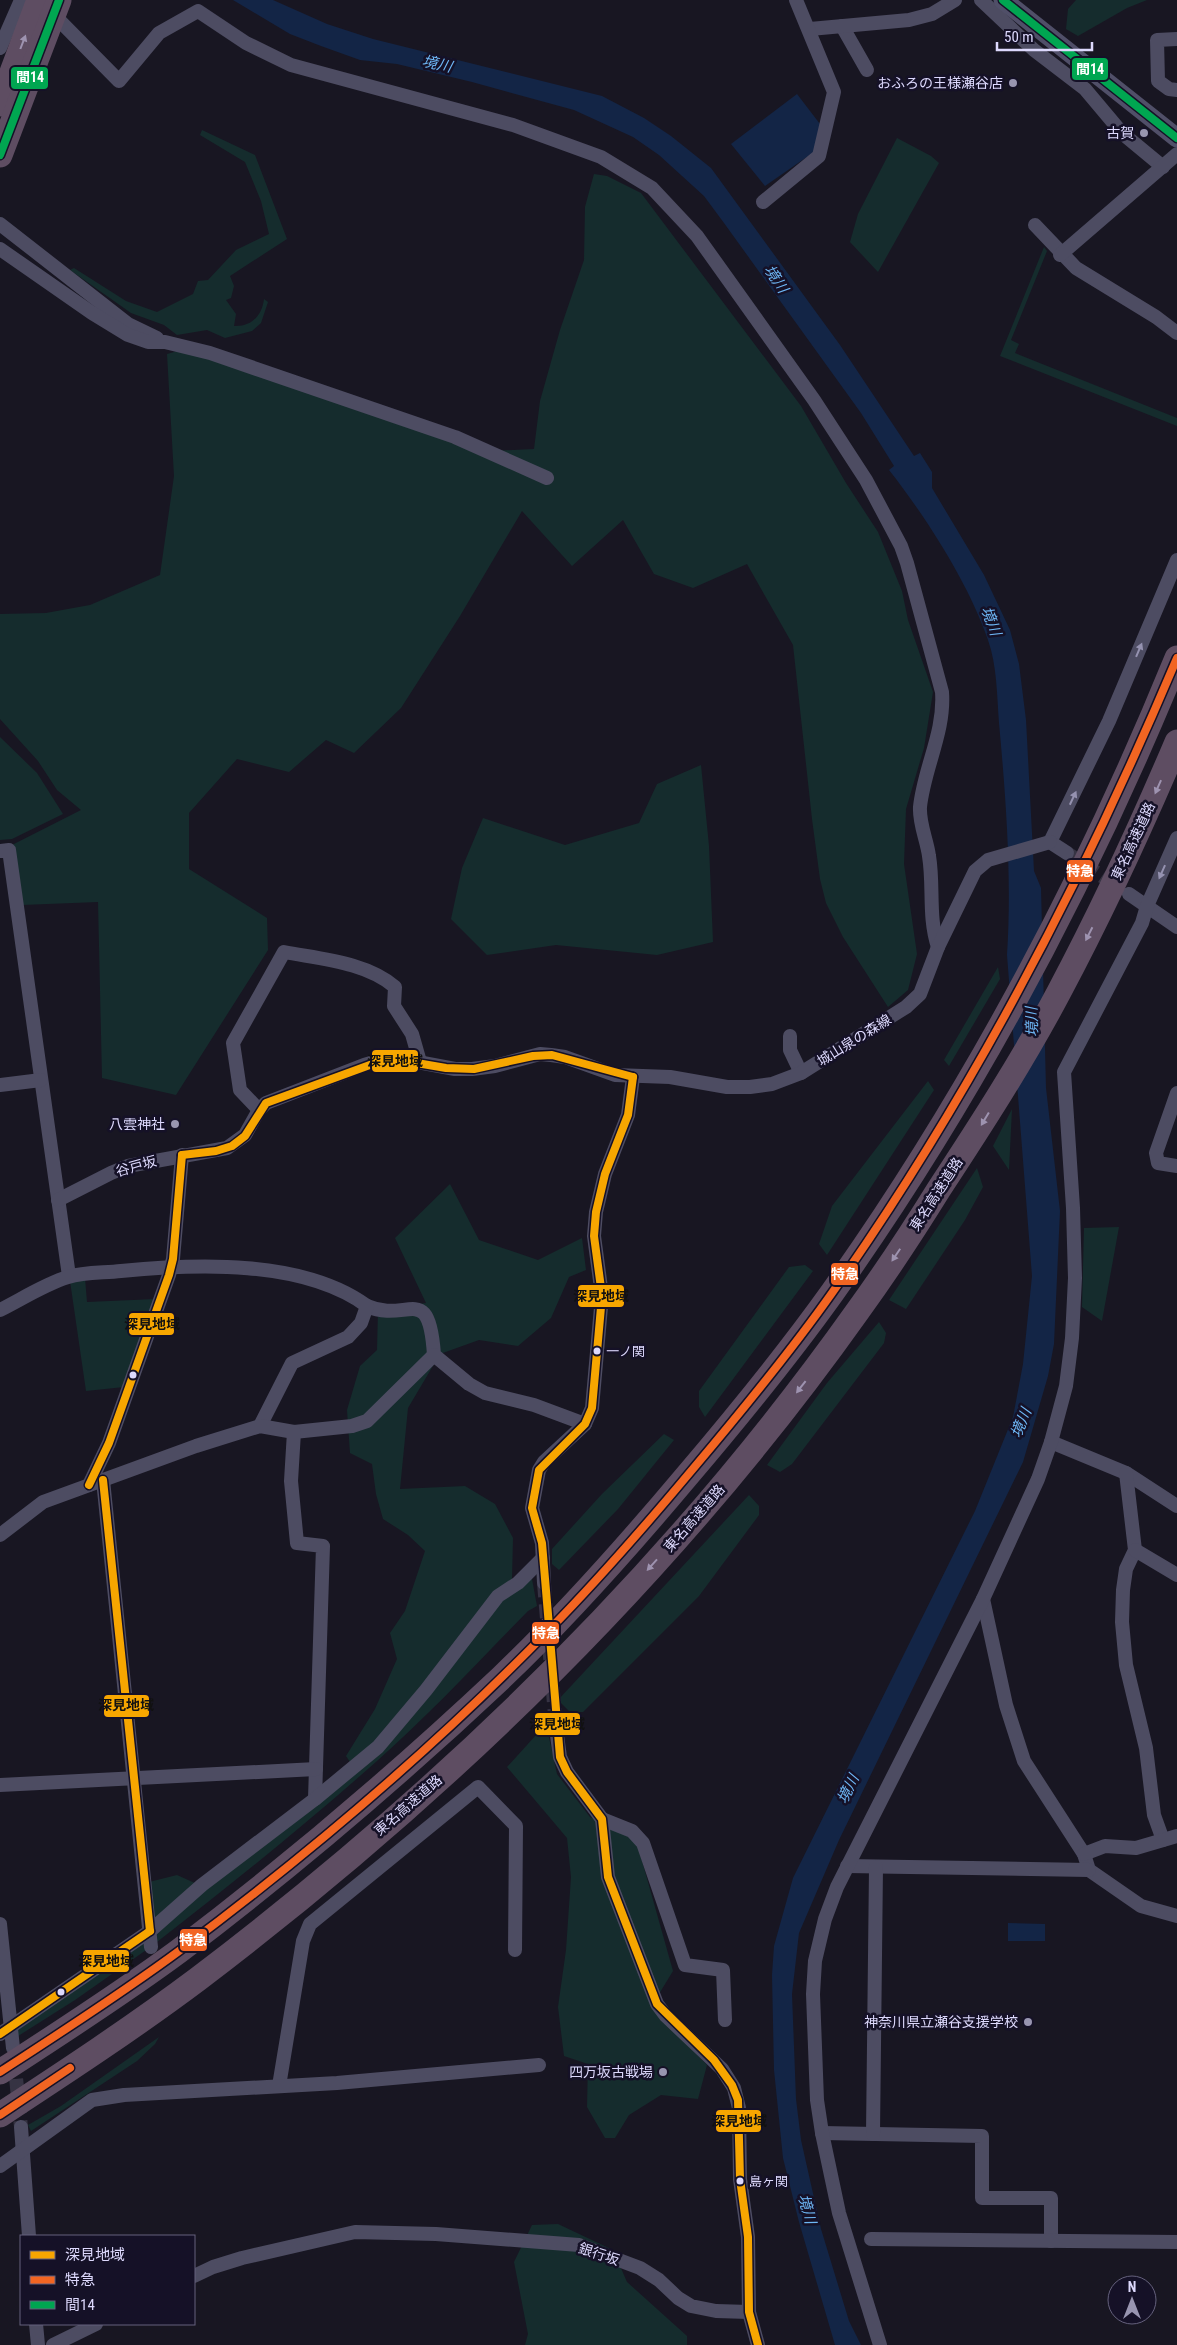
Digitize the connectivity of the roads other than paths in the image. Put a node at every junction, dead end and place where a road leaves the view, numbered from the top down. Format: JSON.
{"nodes":[{"id":1,"x":796,"y":0,"type":"edge"},
{"id":2,"x":955,"y":0,"type":"edge"},
{"id":3,"x":981,"y":0,"type":"edge"},
{"id":4,"x":1003,"y":0,"type":"edge"},
{"id":5,"x":39,"y":4,"type":"edge"},
{"id":6,"x":842,"y":26,"type":"junction"},
{"id":7,"x":810,"y":28,"type":"junction"},
{"id":8,"x":1177,"y":39,"type":"edge"},
{"id":9,"x":0,"y":48,"type":"edge"},
{"id":10,"x":868,"y":70,"type":"dead end"},
{"id":11,"x":1177,"y":90,"type":"edge"},
{"id":12,"x":0,"y":104,"type":"edge"},
{"id":13,"x":1177,"y":138,"type":"edge"},
{"id":14,"x":1177,"y":154,"type":"edge"},
{"id":15,"x":0,"y":155,"type":"edge"},
{"id":16,"x":1163,"y":167,"type":"junction"},
{"id":17,"x":763,"y":202,"type":"dead end"},
{"id":18,"x":0,"y":224,"type":"edge"},
{"id":19,"x":1035,"y":225,"type":"dead end"},
{"id":20,"x":0,"y":249,"type":"edge"},
{"id":21,"x":1060,"y":255,"type":"junction"},
{"id":22,"x":1177,"y":333,"type":"edge"},
{"id":23,"x":165,"y":342,"type":"junction"},
{"id":24,"x":547,"y":478,"type":"dead end"},
{"id":25,"x":1177,"y":560,"type":"edge"},
{"id":26,"x":1177,"y":658,"type":"edge"},
{"id":27,"x":1177,"y":742,"type":"edge"},
{"id":28,"x":1177,"y":838,"type":"edge"},
{"id":29,"x":1050,"y":842,"type":"junction"},
{"id":30,"x":0,"y":851,"type":"edge"},
{"id":31,"x":1067,"y":853,"type":"tunnel mouth"},
{"id":32,"x":1129,"y":894,"type":"tunnel mouth"},
{"id":33,"x":1147,"y":906,"type":"junction"},
{"id":34,"x":1177,"y":927,"type":"edge"},
{"id":35,"x":938,"y":946,"type":"junction"},
{"id":36,"x":790,"y":1036,"type":"dead end"},
{"id":37,"x":420,"y":1062,"type":"junction"},
{"id":38,"x":801,"y":1073,"type":"junction"},
{"id":39,"x":633,"y":1077,"type":"junction"},
{"id":40,"x":41,"y":1080,"type":"junction"},
{"id":41,"x":0,"y":1085,"type":"edge"},
{"id":42,"x":1177,"y":1093,"type":"edge"},
{"id":43,"x":259,"y":1110,"type":"junction"},
{"id":44,"x":182,"y":1155,"type":"junction"},
{"id":45,"x":1177,"y":1166,"type":"edge"},
{"id":46,"x":58,"y":1200,"type":"junction"},
{"id":47,"x":171,"y":1267,"type":"junction"},
{"id":48,"x":68,"y":1276,"type":"junction"},
{"id":49,"x":367,"y":1306,"type":"junction"},
{"id":50,"x":0,"y":1310,"type":"edge"},
{"id":51,"x":434,"y":1355,"type":"junction"},
{"id":52,"x":585,"y":1424,"type":"junction"},
{"id":53,"x":260,"y":1426,"type":"junction"},
{"id":54,"x":294,"y":1432,"type":"junction"},
{"id":55,"x":1052,"y":1442,"type":"junction"},
{"id":56,"x":1126,"y":1473,"type":"junction"},
{"id":57,"x":103,"y":1480,"type":"junction"},
{"id":58,"x":89,"y":1485,"type":"junction"},
{"id":59,"x":1177,"y":1506,"type":"edge"},
{"id":60,"x":0,"y":1535,"type":"edge"},
{"id":61,"x":1135,"y":1550,"type":"junction"},
{"id":62,"x":543,"y":1558,"type":"junction"},
{"id":63,"x":1177,"y":1575,"type":"edge"},
{"id":64,"x":544,"y":1583,"type":"tunnel mouth"},
{"id":65,"x":983,"y":1599,"type":"junction"},
{"id":66,"x":556,"y":1728,"type":"tunnel mouth"},
{"id":67,"x":316,"y":1769,"type":"junction"},
{"id":68,"x":134,"y":1778,"type":"junction"},
{"id":69,"x":0,"y":1785,"type":"edge"},
{"id":70,"x":315,"y":1799,"type":"junction"},
{"id":71,"x":602,"y":1820,"type":"junction"},
{"id":72,"x":1177,"y":1836,"type":"edge"},
{"id":73,"x":1163,"y":1840,"type":"junction"},
{"id":74,"x":1084,"y":1854,"type":"junction"},
{"id":75,"x":847,"y":1866,"type":"junction"},
{"id":76,"x":876,"y":1867,"type":"junction"},
{"id":77,"x":1089,"y":1870,"type":"junction"},
{"id":78,"x":1177,"y":1916,"type":"edge"},
{"id":79,"x":0,"y":1924,"type":"edge"},
{"id":80,"x":150,"y":1931,"type":"junction"},
{"id":81,"x":151,"y":1947,"type":"dead end"},
{"id":82,"x":515,"y":1950,"type":"dead end"},
{"id":83,"x":725,"y":2020,"type":"dead end"},
{"id":84,"x":5,"y":2030,"type":"edge"},
{"id":85,"x":13,"y":2048,"type":"tunnel mouth"},
{"id":86,"x":539,"y":2065,"type":"dead end"},
{"id":87,"x":0,"y":2072,"type":"edge"},
{"id":88,"x":279,"y":2086,"type":"junction"},
{"id":89,"x":10,"y":2121,"type":"edge"},
{"id":90,"x":822,"y":2133,"type":"junction"},
{"id":91,"x":873,"y":2134,"type":"junction"},
{"id":92,"x":23,"y":2151,"type":"junction"},
{"id":93,"x":0,"y":2166,"type":"edge"},
{"id":94,"x":29,"y":2235,"type":"edge"},
{"id":95,"x":871,"y":2239,"type":"dead end"},
{"id":96,"x":1051,"y":2241,"type":"junction"},
{"id":97,"x":1177,"y":2242,"type":"edge"},
{"id":98,"x":195,"y":2276,"type":"edge"},
{"id":99,"x":859,"y":2278,"type":"junction"},
{"id":100,"x":749,"y":2312,"type":"junction"},
{"id":101,"x":36,"y":2325,"type":"edge"},
{"id":102,"x":94,"y":2325,"type":"edge"},
{"id":103,"x":38,"y":2345,"type":"edge"},
{"id":104,"x":53,"y":2345,"type":"edge"},
{"id":105,"x":758,"y":2345,"type":"edge"},
{"id":106,"x":880,"y":2345,"type":"edge"},
{"id":107,"x":889,"y":2345,"type":"edge"}],
"edges":[{"from":1,"to":7,"type":"street"},
{"from":2,"to":6,"type":"street"},
{"from":3,"to":16,"type":"street"},
{"from":4,"to":13,"type":"main road"},
{"from":5,"to":9,"type":"street"},
{"from":12,"to":5,"type":"highway","one_way":true},
{"from":5,"to":15,"type":"highway"},
{"from":5,"to":35,"type":"street"},
{"from":6,"to":7,"type":"street"},
{"from":6,"to":10,"type":"street"},
{"from":7,"to":17,"type":"street"},
{"from":8,"to":11,"type":"street"},
{"from":14,"to":16,"type":"street"},
{"from":16,"to":21,"type":"street"},
{"from":18,"to":23,"type":"street"},
{"from":19,"to":21,"type":"street"},
{"from":20,"to":23,"type":"street"},
{"from":21,"to":22,"type":"street"},
{"from":23,"to":24,"type":"street"},
{"from":29,"to":25,"type":"street","one_way":true},
{"from":26,"to":87,"type":"highway"},
{"from":27,"to":89,"type":"highway","name":"東名高速道路","one_way":true},
{"from":28,"to":33,"type":"street","one_way":true},
{"from":29,"to":31,"type":"street"},
{"from":29,"to":35,"type":"street","name":"城山泉の森線"},
{"from":30,"to":40,"type":"street"},
{"from":32,"to":33,"type":"street"},
{"from":33,"to":34,"type":"street"},
{"from":33,"to":55,"type":"street"},
{"from":35,"to":38,"type":"street","name":"城山泉の森線"},
{"from":36,"to":38,"type":"street"},
{"from":37,"to":39,"type":"street"},
{"from":37,"to":43,"type":"street"},
{"from":37,"to":43,"type":"street"},
{"from":38,"to":39,"type":"street","name":"城山泉の森線"},
{"from":39,"to":52,"type":"street"},
{"from":40,"to":41,"type":"street"},
{"from":40,"to":46,"type":"street"},
{"from":42,"to":45,"type":"street"},
{"from":43,"to":44,"type":"street","name":"谷戸坂"},
{"from":44,"to":46,"type":"street","name":"谷戸坂"},
{"from":44,"to":47,"type":"street"},
{"from":46,"to":48,"type":"street"},
{"from":47,"to":48,"type":"street"},
{"from":47,"to":49,"type":"street"},
{"from":47,"to":58,"type":"street"},
{"from":48,"to":50,"type":"street"},
{"from":49,"to":51,"type":"street"},
{"from":49,"to":53,"type":"street"},
{"from":51,"to":52,"type":"street"},
{"from":51,"to":54,"type":"street"},
{"from":52,"to":62,"type":"street"},
{"from":53,"to":54,"type":"street"},
{"from":53,"to":57,"type":"street"},
{"from":54,"to":67,"type":"street"},
{"from":55,"to":56,"type":"street"},
{"from":55,"to":65,"type":"street"},
{"from":56,"to":59,"type":"street"},
{"from":56,"to":61,"type":"street"},
{"from":57,"to":58,"type":"street"},
{"from":57,"to":68,"type":"street"},
{"from":58,"to":60,"type":"street"},
{"from":61,"to":63,"type":"street"},
{"from":61,"to":73,"type":"street"},
{"from":62,"to":64,"type":"street"},
{"from":62,"to":70,"type":"street"},
{"from":65,"to":74,"type":"street"},
{"from":65,"to":75,"type":"street"},
{"from":66,"to":71,"type":"street"},
{"from":67,"to":68,"type":"street"},
{"from":67,"to":70,"type":"street"},
{"from":68,"to":69,"type":"street"},
{"from":68,"to":80,"type":"street"},
{"from":70,"to":80,"type":"street"},
{"from":71,"to":83,"type":"street"},
{"from":71,"to":100,"type":"street"},
{"from":72,"to":73,"type":"street"},
{"from":73,"to":74,"type":"street"},
{"from":74,"to":77,"type":"street"},
{"from":75,"to":76,"type":"street"},
{"from":75,"to":90,"type":"street"},
{"from":76,"to":77,"type":"street"},
{"from":76,"to":91,"type":"street"},
{"from":77,"to":78,"type":"street"},
{"from":79,"to":84,"type":"street"},
{"from":80,"to":81,"type":"street"},
{"from":80,"to":84,"type":"street"},
{"from":82,"to":88,"type":"street"},
{"from":84,"to":85,"type":"street"},
{"from":86,"to":88,"type":"street"},
{"from":88,"to":92,"type":"street"},
{"from":89,"to":92,"type":"street"},
{"from":90,"to":91,"type":"street"},
{"from":90,"to":99,"type":"street"},
{"from":91,"to":96,"type":"street"},
{"from":92,"to":93,"type":"street"},
{"from":92,"to":94,"type":"street"},
{"from":95,"to":96,"type":"street"},
{"from":96,"to":97,"type":"street"},
{"from":98,"to":100,"type":"street","name":"銀行坂"},
{"from":99,"to":106,"type":"street"},
{"from":99,"to":107,"type":"street"},
{"from":100,"to":105,"type":"street"},
{"from":101,"to":103,"type":"street"},
{"from":102,"to":104,"type":"street"}]}
